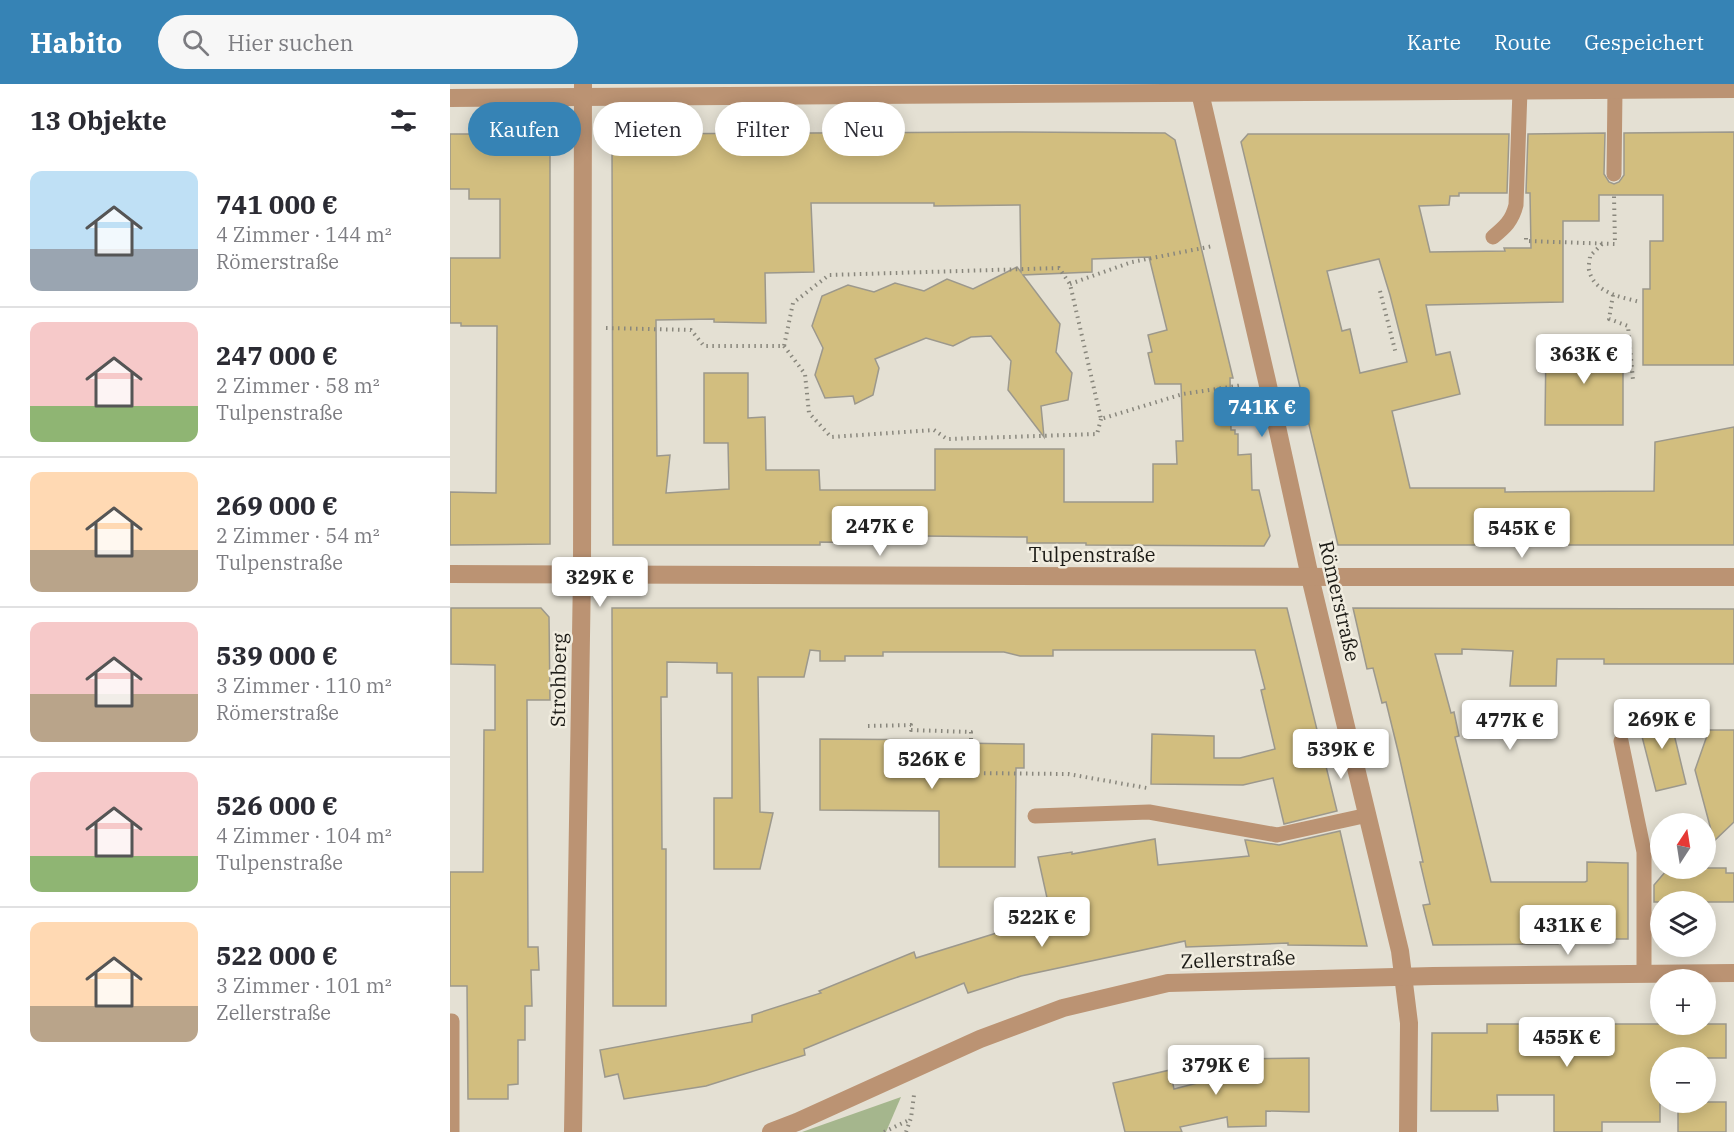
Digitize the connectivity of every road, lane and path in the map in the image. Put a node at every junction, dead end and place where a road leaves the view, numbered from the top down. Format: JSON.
{"nodes":[{"id":1,"x":1199,"y":88,"type":"edge"},
{"id":2,"x":1734,"y":89,"type":"edge"},
{"id":3,"x":583,"y":90,"type":"edge"},
{"id":4,"x":839,"y":90,"type":"edge"},
{"id":5,"x":1520,"y":90,"type":"junction"},
{"id":6,"x":1614,"y":90,"type":"junction"},
{"id":7,"x":450,"y":98,"type":"edge"},
{"id":8,"x":1614,"y":174,"type":"joint"},
{"id":9,"x":1516,"y":206,"type":"junction"},
{"id":10,"x":1493,"y":237,"type":"dead end"},
{"id":11,"x":1526,"y":241,"type":"junction"},
{"id":12,"x":1234,"y":242,"type":"junction"},
{"id":13,"x":1603,"y":243,"type":"junction"},
{"id":14,"x":1525,"y":247,"type":"dead end"},
{"id":15,"x":1070,"y":284,"type":"junction"},
{"id":16,"x":1380,"y":291,"type":"dead end"},
{"id":17,"x":1613,"y":295,"type":"junction"},
{"id":18,"x":1640,"y":302,"type":"dead end"},
{"id":19,"x":582,"y":328,"type":"junction"},
{"id":20,"x":784,"y":346,"type":"junction"},
{"id":21,"x":1396,"y":354,"type":"dead end"},
{"id":22,"x":1633,"y":380,"type":"dead end"},
{"id":23,"x":1268,"y":381,"type":"junction"},
{"id":24,"x":1101,"y":419,"type":"junction"},
{"id":25,"x":450,"y":574,"type":"edge"},
{"id":26,"x":582,"y":574,"type":"junction"},
{"id":27,"x":1310,"y":577,"type":"junction"},
{"id":28,"x":1734,"y":577,"type":"edge"},
{"id":29,"x":868,"y":726,"type":"dead end"},
{"id":30,"x":1621,"y":741,"type":"dead end"},
{"id":31,"x":1149,"y":812,"type":"junction"},
{"id":32,"x":1368,"y":815,"type":"junction"},
{"id":33,"x":1035,"y":816,"type":"dead end"},
{"id":34,"x":1644,"y":973,"type":"junction"},
{"id":35,"x":1734,"y":973,"type":"edge"},
{"id":36,"x":1403,"y":976,"type":"junction"},
{"id":37,"x":450,"y":1021,"type":"edge"},
{"id":38,"x":914,"y":1068,"type":"junction"},
{"id":39,"x":911,"y":1118,"type":"junction"},
{"id":40,"x":452,"y":1132,"type":"edge"},
{"id":41,"x":573,"y":1132,"type":"edge"},
{"id":42,"x":771,"y":1132,"type":"edge"},
{"id":43,"x":884,"y":1132,"type":"edge"},
{"id":44,"x":906,"y":1132,"type":"edge"},
{"id":45,"x":1408,"y":1132,"type":"edge"}],
"edges":[{"from":1,"to":4,"type":"street"},
{"from":1,"to":5,"type":"street"},
{"from":1,"to":12,"type":"street","name":"Römerstraße"},
{"from":2,"to":6,"type":"street"},
{"from":3,"to":4,"type":"street"},
{"from":3,"to":7,"type":"street"},
{"from":3,"to":19,"type":"street","name":"Strohberg"},
{"from":5,"to":6,"type":"street"},
{"from":5,"to":9,"type":"lane"},
{"from":6,"to":8,"type":"lane"},
{"from":8,"to":13,"type":"path"},
{"from":9,"to":10,"type":"lane"},
{"from":9,"to":11,"type":"path"},
{"from":11,"to":13,"type":"path"},
{"from":11,"to":14,"type":"path"},
{"from":12,"to":15,"type":"path"},
{"from":12,"to":23,"type":"street","name":"Römerstraße"},
{"from":13,"to":17,"type":"path"},
{"from":15,"to":20,"type":"path"},
{"from":15,"to":24,"type":"path"},
{"from":16,"to":21,"type":"path"},
{"from":17,"to":18,"type":"path"},
{"from":17,"to":22,"type":"path"},
{"from":19,"to":20,"type":"path"},
{"from":19,"to":26,"type":"street","name":"Strohberg"},
{"from":20,"to":24,"type":"path"},
{"from":23,"to":24,"type":"path"},
{"from":23,"to":27,"type":"street","name":"Römerstraße"},
{"from":25,"to":26,"type":"street","name":"Tulpenstraße"},
{"from":26,"to":27,"type":"street","name":"Tulpenstraße"},
{"from":26,"to":41,"type":"street","name":"Strohberg"},
{"from":27,"to":28,"type":"street","name":"Tulpenstraße"},
{"from":27,"to":32,"type":"street","name":"Römerstraße"},
{"from":29,"to":31,"type":"path"},
{"from":30,"to":34,"type":"lane"},
{"from":31,"to":32,"type":"lane"},
{"from":31,"to":33,"type":"lane"},
{"from":32,"to":36,"type":"street","name":"Römerstraße"},
{"from":34,"to":35,"type":"street","name":"Zellerstraße"},
{"from":34,"to":36,"type":"street","name":"Zellerstraße"},
{"from":36,"to":38,"type":"street","name":"Zellerstraße"},
{"from":36,"to":45,"type":"street","name":"Römerstraße"},
{"from":37,"to":40,"type":"lane"},
{"from":38,"to":39,"type":"path"},
{"from":38,"to":42,"type":"street","name":"Zellerstraße"},
{"from":39,"to":43,"type":"path"},
{"from":39,"to":44,"type":"path"}]}
